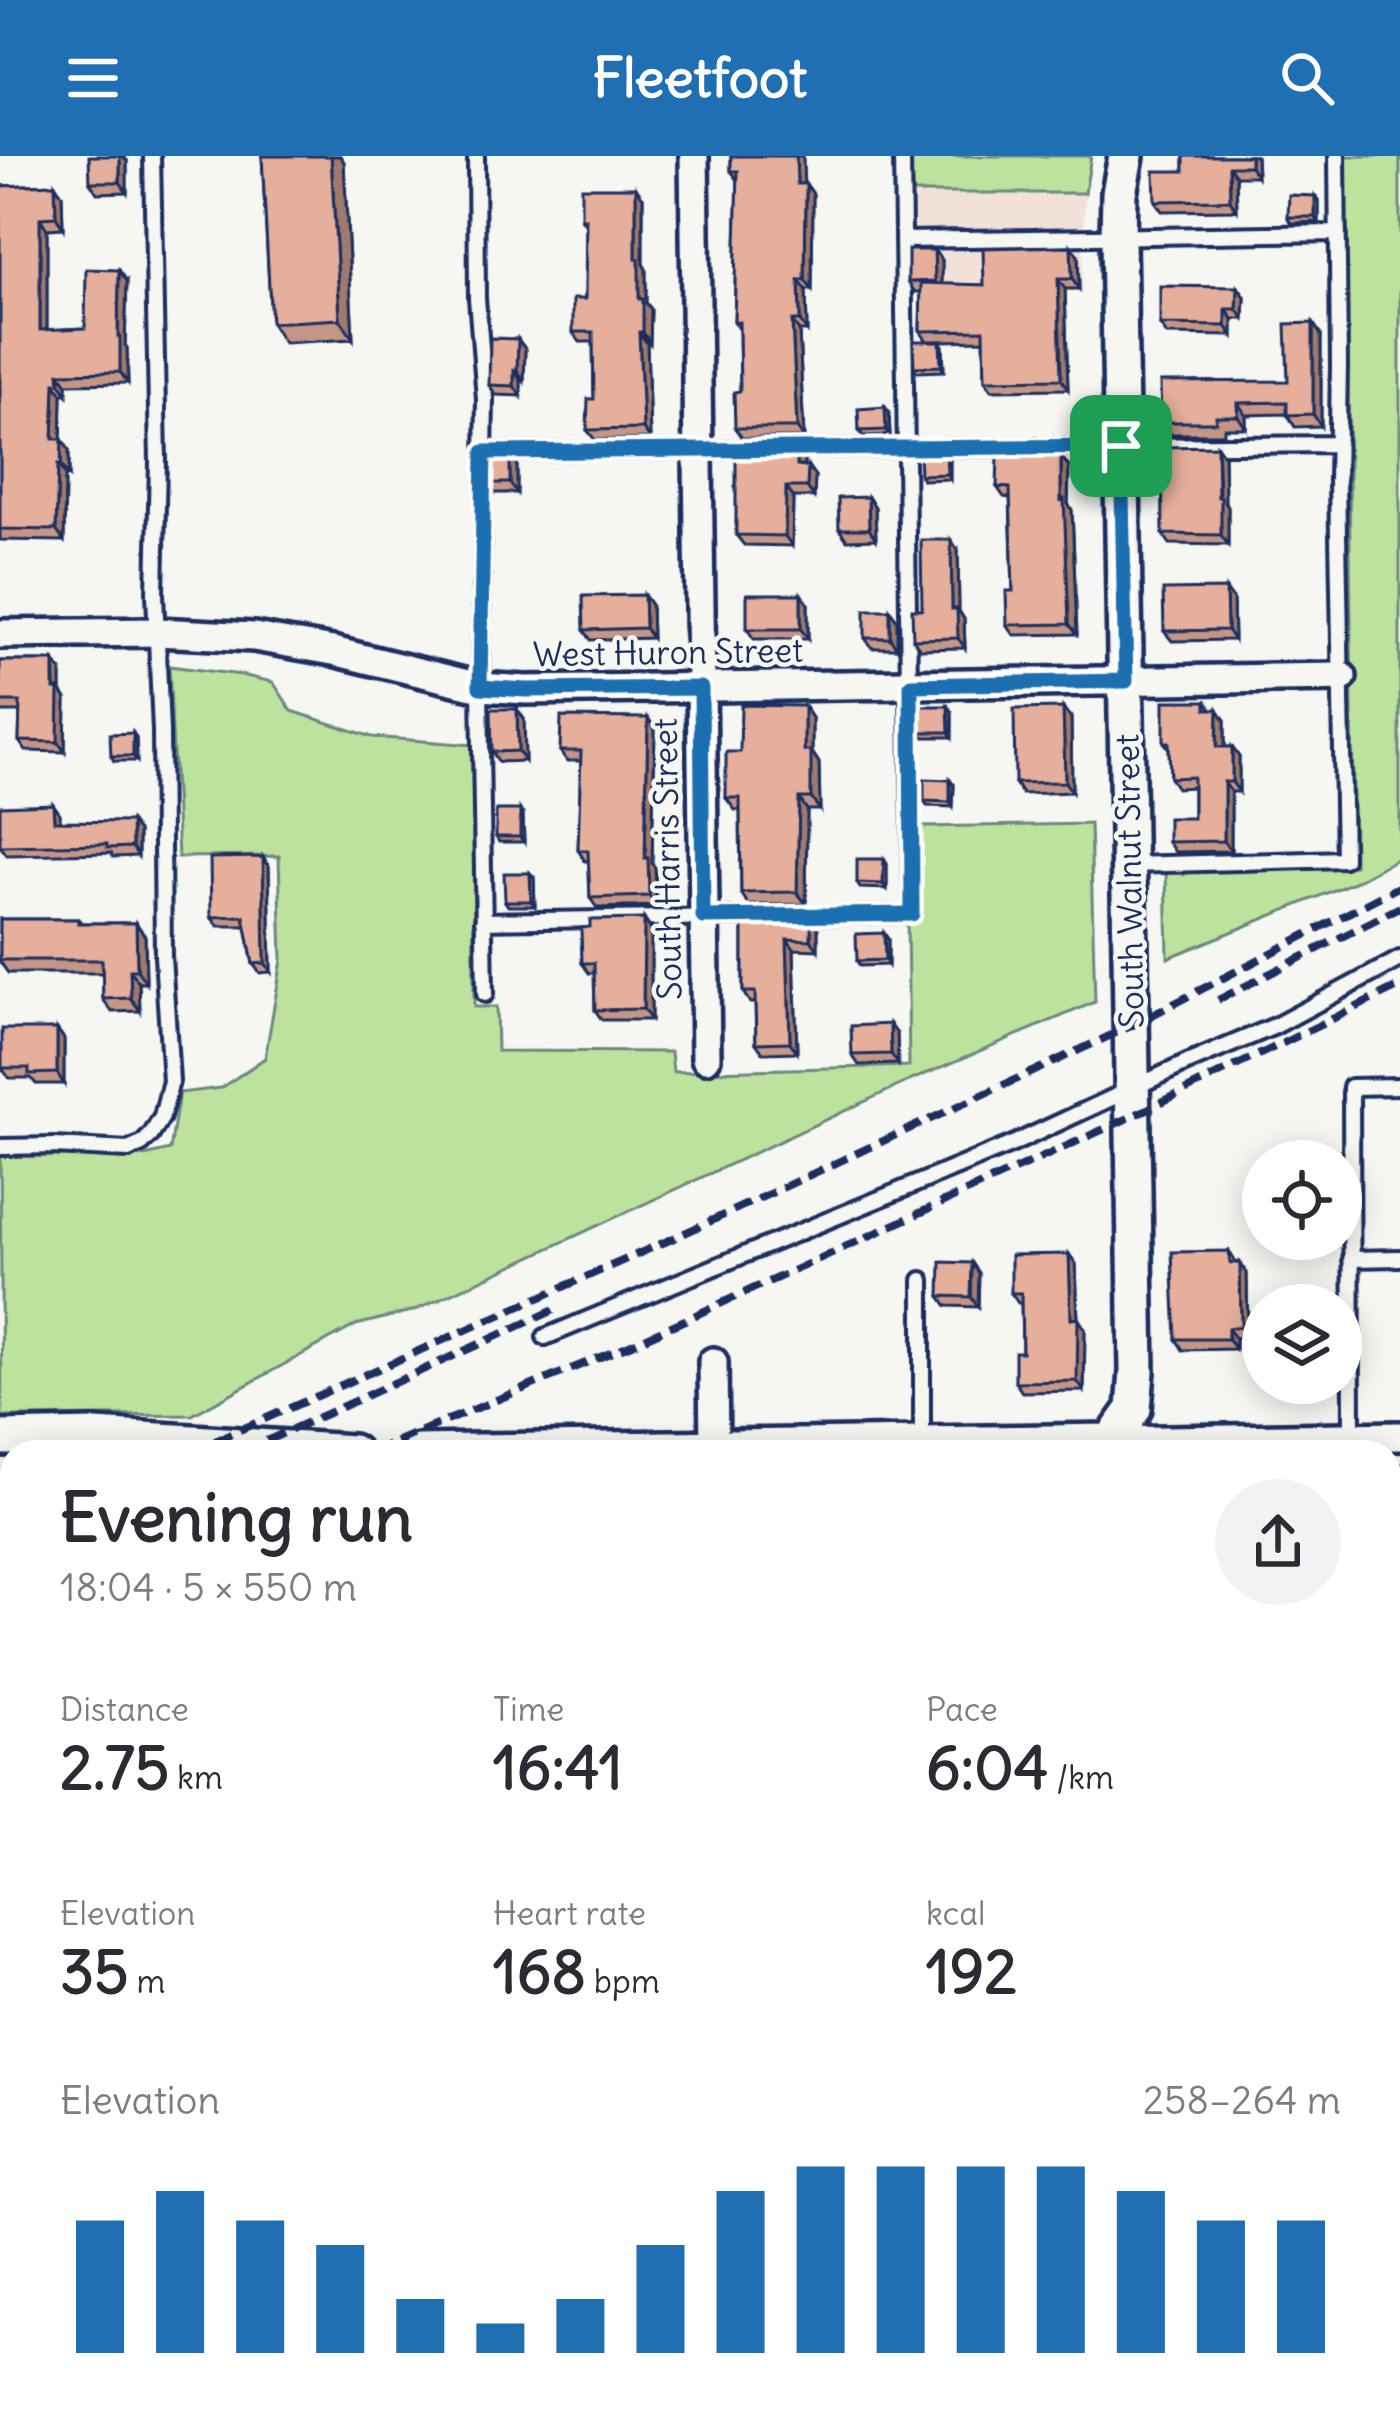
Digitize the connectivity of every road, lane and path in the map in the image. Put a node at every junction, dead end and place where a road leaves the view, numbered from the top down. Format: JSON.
{"nodes":[{"id":1,"x":152,"y":156,"type":"edge"},
{"id":2,"x":476,"y":156,"type":"edge"},
{"id":3,"x":694,"y":156,"type":"edge"},
{"id":4,"x":902,"y":156,"type":"edge"},
{"id":5,"x":1126,"y":156,"type":"edge"},
{"id":6,"x":1337,"y":156,"type":"edge"},
{"id":7,"x":1338,"y":233,"type":"junction"},
{"id":8,"x":1118,"y":238,"type":"junction"},
{"id":9,"x":903,"y":240,"type":"junction"},
{"id":10,"x":1338,"y":444,"type":"junction"},
{"id":11,"x":1121,"y":446,"type":"junction"},
{"id":12,"x":907,"y":448,"type":"junction"},
{"id":13,"x":698,"y":450,"type":"junction"},
{"id":14,"x":484,"y":452,"type":"junction"},
{"id":15,"x":157,"y":632,"type":"junction"},
{"id":16,"x":0,"y":634,"type":"edge"},
{"id":17,"x":1342,"y":677,"type":"junction"},
{"id":18,"x":1126,"y":681,"type":"junction"},
{"id":19,"x":911,"y":685,"type":"junction"},
{"id":20,"x":480,"y":687,"type":"junction"},
{"id":21,"x":701,"y":688,"type":"junction"},
{"id":22,"x":1129,"y":865,"type":"junction"},
{"id":23,"x":703,"y":917,"type":"junction"},
{"id":24,"x":483,"y":922,"type":"junction"},
{"id":25,"x":1400,"y":959,"type":"edge"},
{"id":26,"x":485,"y":994,"type":"dead end"},
{"id":27,"x":706,"y":1058,"type":"dead end"},
{"id":28,"x":1400,"y":1086,"type":"edge"},
{"id":29,"x":1132,"y":1088,"type":"junction"},
{"id":30,"x":1351,"y":1140,"type":"edge"},
{"id":31,"x":0,"y":1147,"type":"edge"},
{"id":32,"x":1400,"y":1258,"type":"edge"},
{"id":33,"x":1362,"y":1259,"type":"edge"},
{"id":34,"x":1351,"y":1260,"type":"edge"},
{"id":35,"x":922,"y":1280,"type":"dead end"},
{"id":36,"x":545,"y":1337,"type":"dead end"},
{"id":37,"x":713,"y":1362,"type":"dead end"},
{"id":38,"x":1400,"y":1436,"type":"edge"},
{"id":39,"x":1352,"y":1437,"type":"junction"},
{"id":40,"x":0,"y":1438,"type":"edge"},
{"id":41,"x":159,"y":1440,"type":"edge"},
{"id":42,"x":714,"y":1440,"type":"edge"},
{"id":43,"x":922,"y":1440,"type":"edge"},
{"id":44,"x":1111,"y":1440,"type":"edge"},
{"id":45,"x":1324,"y":1440,"type":"edge"}],
"edges":[{"from":1,"to":15,"type":"lane"},
{"from":2,"to":14,"type":"lane"},
{"from":3,"to":13,"type":"street","name":"South Harris Street"},
{"from":4,"to":9,"type":"lane"},
{"from":5,"to":8,"type":"street","name":"South Walnut Street"},
{"from":6,"to":7,"type":"lane"},
{"from":7,"to":8,"type":"lane"},
{"from":7,"to":10,"type":"lane"},
{"from":8,"to":9,"type":"lane"},
{"from":8,"to":11,"type":"street","name":"South Walnut Street"},
{"from":9,"to":12,"type":"lane"},
{"from":10,"to":11,"type":"lane"},
{"from":10,"to":17,"type":"lane"},
{"from":11,"to":12,"type":"lane"},
{"from":11,"to":18,"type":"street","name":"South Walnut Street"},
{"from":12,"to":13,"type":"lane"},
{"from":12,"to":19,"type":"lane"},
{"from":13,"to":14,"type":"lane"},
{"from":13,"to":21,"type":"street","name":"South Harris Street"},
{"from":14,"to":20,"type":"lane"},
{"from":15,"to":16,"type":"street","name":"West Huron Street"},
{"from":15,"to":20,"type":"street","name":"West Huron Street"},
{"from":15,"to":31,"type":"lane"},
{"from":17,"to":18,"type":"street","name":"West Huron Street"},
{"from":17,"to":22,"type":"lane"},
{"from":18,"to":19,"type":"street","name":"West Huron Street"},
{"from":18,"to":22,"type":"street","name":"South Walnut Street"},
{"from":19,"to":21,"type":"street","name":"West Huron Street"},
{"from":19,"to":23,"type":"lane"},
{"from":20,"to":21,"type":"street","name":"West Huron Street"},
{"from":20,"to":24,"type":"lane"},
{"from":21,"to":23,"type":"street","name":"South Harris Street"},
{"from":22,"to":29,"type":"street","name":"South Walnut Street"},
{"from":23,"to":24,"type":"lane"},
{"from":23,"to":27,"type":"street","name":"South Harris Street"},
{"from":24,"to":26,"type":"lane"},
{"from":25,"to":29,"type":"lane"},
{"from":28,"to":30,"type":"lane"},
{"from":29,"to":36,"type":"lane"},
{"from":29,"to":44,"type":"street","name":"South Walnut Street"},
{"from":32,"to":33,"type":"lane"},
{"from":34,"to":39,"type":"lane"},
{"from":35,"to":43,"type":"lane"},
{"from":37,"to":42,"type":"street"},
{"from":38,"to":39,"type":"street"},
{"from":39,"to":45,"type":"street"},
{"from":40,"to":41,"type":"street"}]}
